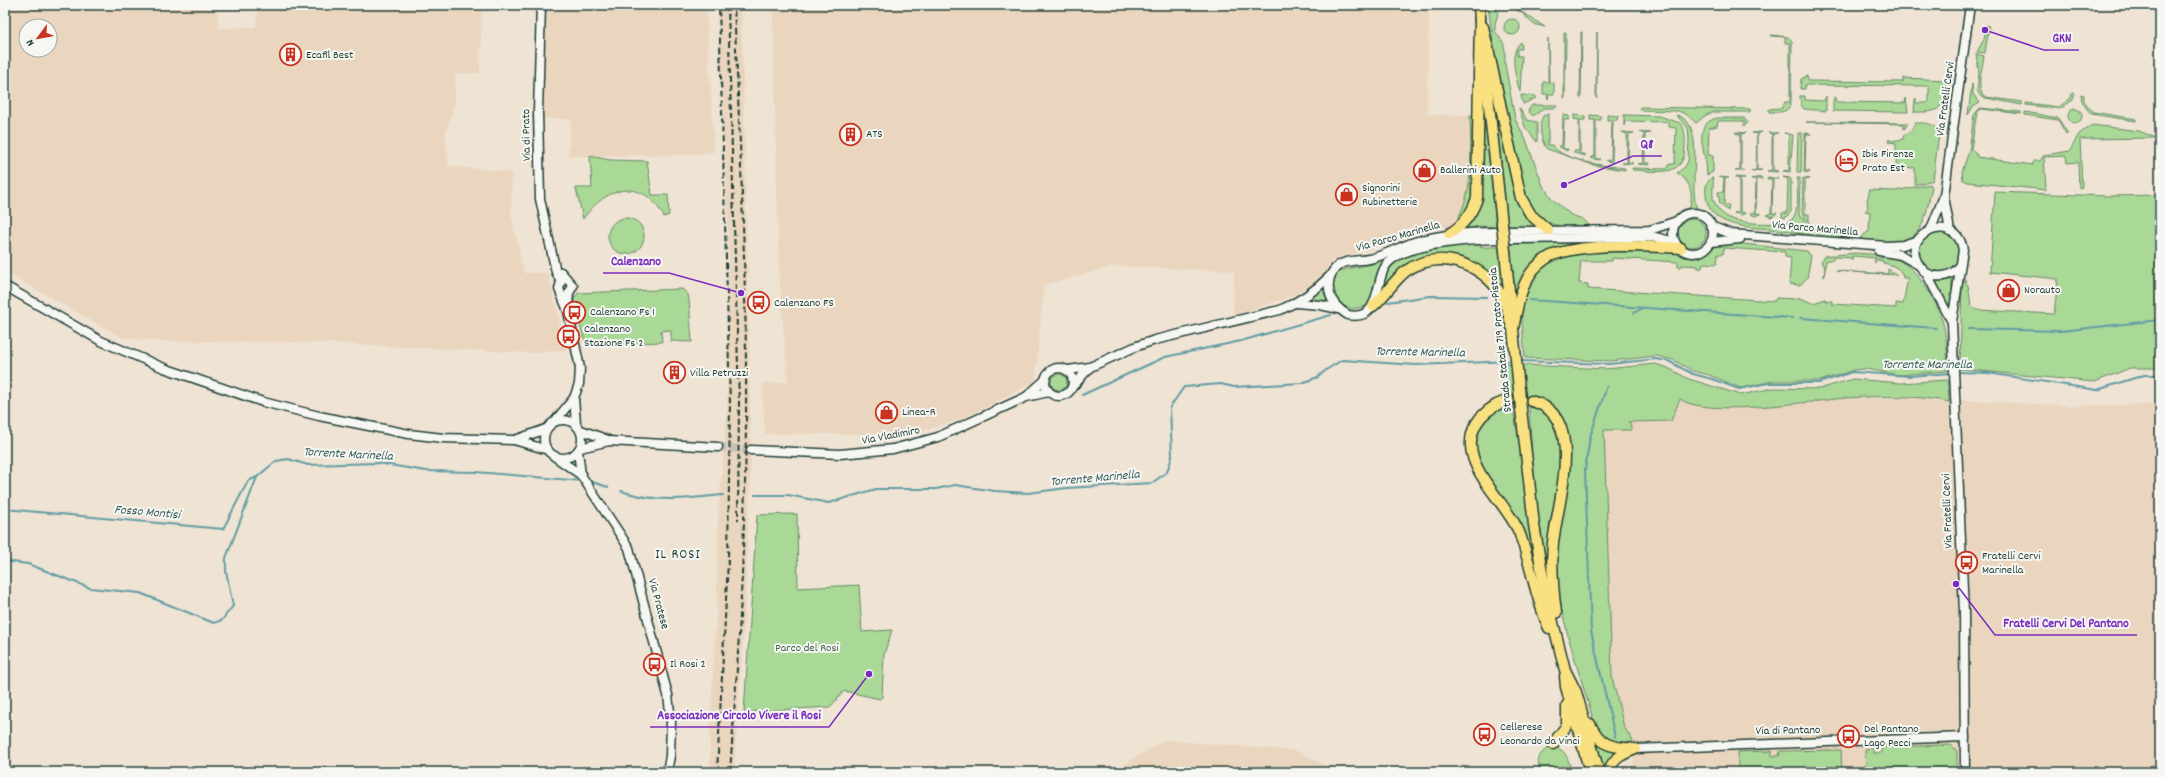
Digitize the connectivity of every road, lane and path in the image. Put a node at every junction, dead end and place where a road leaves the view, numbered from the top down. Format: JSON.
{"nodes":[{"id":1,"x":541,"y":5,"type":"edge"},
{"id":2,"x":1479,"y":5,"type":"edge"},
{"id":3,"x":1970,"y":5,"type":"edge"},
{"id":4,"x":1480,"y":16,"type":"junction"},
{"id":5,"x":1944,"y":196,"type":"junction"},
{"id":6,"x":1677,"y":221,"type":"junction"},
{"id":7,"x":1712,"y":226,"type":"junction"},
{"id":8,"x":1931,"y":229,"type":"junction"},
{"id":9,"x":1548,"y":230,"type":"junction"},
{"id":10,"x":1950,"y":231,"type":"junction"},
{"id":11,"x":1502,"y":233,"type":"junction"},
{"id":12,"x":1449,"y":234,"type":"junction"},
{"id":13,"x":1918,"y":240,"type":"junction"},
{"id":14,"x":1711,"y":242,"type":"junction"},
{"id":15,"x":1678,"y":245,"type":"junction"},
{"id":16,"x":1917,"y":264,"type":"junction"},
{"id":17,"x":1960,"y":266,"type":"junction"},
{"id":18,"x":1926,"y":273,"type":"junction"},
{"id":19,"x":1330,"y":276,"type":"junction"},
{"id":20,"x":563,"y":281,"type":"junction"},
{"id":21,"x":5,"y":286,"type":"edge"},
{"id":22,"x":565,"y":293,"type":"junction"},
{"id":23,"x":1296,"y":303,"type":"junction"},
{"id":24,"x":1373,"y":306,"type":"junction"},
{"id":25,"x":1341,"y":310,"type":"junction"},
{"id":26,"x":1952,"y":322,"type":"junction"},
{"id":27,"x":1513,"y":329,"type":"junction"},
{"id":28,"x":1090,"y":367,"type":"junction"},
{"id":29,"x":1068,"y":370,"type":"junction"},
{"id":30,"x":1045,"y":380,"type":"junction"},
{"id":31,"x":1074,"y":385,"type":"junction"},
{"id":32,"x":1049,"y":392,"type":"junction"},
{"id":33,"x":1026,"y":397,"type":"junction"},
{"id":34,"x":574,"y":398,"type":"junction"},
{"id":35,"x":1510,"y":401,"type":"dead end"},
{"id":36,"x":1531,"y":401,"type":"dead end"},
{"id":37,"x":555,"y":421,"type":"junction"},
{"id":38,"x":578,"y":427,"type":"junction"},
{"id":39,"x":546,"y":429,"type":"junction"},
{"id":40,"x":514,"y":440,"type":"junction"},
{"id":41,"x":609,"y":440,"type":"junction"},
{"id":42,"x":718,"y":448,"type":"tunnel mouth"},
{"id":43,"x":579,"y":449,"type":"junction"},
{"id":44,"x":548,"y":450,"type":"junction"},
{"id":45,"x":751,"y":450,"type":"tunnel mouth"},
{"id":46,"x":554,"y":456,"type":"junction"},
{"id":47,"x":584,"y":478,"type":"junction"},
{"id":48,"x":1560,"y":651,"type":"junction"},
{"id":49,"x":1565,"y":670,"type":"junction"},
{"id":50,"x":1566,"y":687,"type":"junction"},
{"id":51,"x":1576,"y":692,"type":"junction"},
{"id":52,"x":1965,"y":737,"type":"junction"},
{"id":53,"x":1553,"y":744,"type":"dead end"},
{"id":54,"x":1635,"y":749,"type":"junction"},
{"id":55,"x":667,"y":772,"type":"edge"},
{"id":56,"x":1590,"y":772,"type":"edge"},
{"id":57,"x":1599,"y":772,"type":"edge"},
{"id":58,"x":1609,"y":772,"type":"edge"},
{"id":59,"x":1965,"y":772,"type":"edge"}],
"edges":[{"from":1,"to":20,"type":"main road","name":"Via di Prato"},
{"from":2,"to":4,"type":"highway","name":"Strada Statale 719 Prato-Pistoia"},
{"from":3,"to":5,"type":"main road","name":"Via Fratelli Cervi"},
{"from":4,"to":9,"type":"highway"},
{"from":4,"to":11,"type":"highway","name":"Strada Statale 719 Prato-Pistoia"},
{"from":4,"to":12,"type":"highway"},
{"from":5,"to":8,"type":"main road","name":"Via Fratelli Cervi"},
{"from":5,"to":10,"type":"main road","name":"Via Fratelli Cervi"},
{"from":6,"to":7,"type":"main road","name":"Via Parco Marinella"},
{"from":6,"to":9,"type":"main road","name":"Via Parco Marinella"},
{"from":6,"to":15,"type":"main road"},
{"from":7,"to":13,"type":"main road","name":"Via Parco Marinella"},
{"from":7,"to":14,"type":"main road"},
{"from":8,"to":10,"type":"main road"},
{"from":8,"to":13,"type":"main road","name":"Via Fratelli Cervi"},
{"from":9,"to":11,"type":"main road","name":"Via Parco Marinella"},
{"from":10,"to":17,"type":"main road","name":"Via Fratelli Cervi"},
{"from":11,"to":12,"type":"main road","name":"Via Parco Marinella"},
{"from":11,"to":15,"type":"main road","name":"Via Parco Marinella"},
{"from":11,"to":24,"type":"main road","name":"Via Parco Marinella"},
{"from":11,"to":27,"type":"highway","name":"Strada Statale 719 Prato-Pistoia","bridge":true},
{"from":12,"to":19,"type":"main road","name":"Via Parco Marinella"},
{"from":13,"to":16,"type":"main road"},
{"from":14,"to":15,"type":"main road","name":"Via Parco Marinella"},
{"from":14,"to":16,"type":"main road","name":"Via Parco Marinella"},
{"from":15,"to":27,"type":"highway"},
{"from":16,"to":18,"type":"main road","name":"Via Fratelli Cervi"},
{"from":17,"to":18,"type":"main road"},
{"from":17,"to":26,"type":"main road","name":"Via Fratelli Cervi"},
{"from":18,"to":26,"type":"main road","name":"Via Fratelli Cervi"},
{"from":19,"to":23,"type":"main road","name":"Via Parco Marinella"},
{"from":19,"to":25,"type":"main road"},
{"from":20,"to":22,"type":"main road","name":"Via di Prato"},
{"from":20,"to":22,"type":"main road","name":"Via di Prato"},
{"from":21,"to":40,"type":"main road"},
{"from":22,"to":34,"type":"main road","name":"Via di Prato"},
{"from":23,"to":25,"type":"main road"},
{"from":23,"to":28,"type":"main road"},
{"from":24,"to":25,"type":"main road"},
{"from":24,"to":27,"type":"highway"},
{"from":26,"to":52,"type":"main road","name":"Via Fratelli Cervi"},
{"from":27,"to":48,"type":"highway","name":"Strada Statale 719 Prato-Pistoia","bridge":true},
{"from":28,"to":29,"type":"main road"},
{"from":28,"to":31,"type":"main road"},
{"from":29,"to":30,"type":"main road"},
{"from":29,"to":31,"type":"main road"},
{"from":30,"to":32,"type":"main road"},
{"from":30,"to":33,"type":"main road","name":"Via Vladimiro"},
{"from":31,"to":32,"type":"main road"},
{"from":32,"to":33,"type":"main road","name":"Via Vladimiro"},
{"from":33,"to":45,"type":"main road","name":"Via Vladimiro"},
{"from":34,"to":37,"type":"main road","name":"Via di Prato"},
{"from":34,"to":38,"type":"main road","name":"Via di Prato"},
{"from":35,"to":48,"type":"highway"},
{"from":36,"to":48,"type":"highway"},
{"from":37,"to":38,"type":"main road"},
{"from":37,"to":39,"type":"main road","name":"Via di Prato"},
{"from":38,"to":41,"type":"main road"},
{"from":38,"to":43,"type":"main road","name":"Via di Prato"},
{"from":39,"to":40,"type":"main road"},
{"from":39,"to":44,"type":"main road"},
{"from":40,"to":44,"type":"main road"},
{"from":41,"to":42,"type":"main road"},
{"from":41,"to":43,"type":"main road"},
{"from":43,"to":46,"type":"main road"},
{"from":43,"to":47,"type":"main road","name":"Via di Prato"},
{"from":44,"to":46,"type":"main road"},
{"from":46,"to":47,"type":"main road"},
{"from":47,"to":55,"type":"main road","name":"Via Pratese"},
{"from":48,"to":49,"type":"highway","name":"Strada Statale 719 Prato-Pistoia"},
{"from":49,"to":50,"type":"highway","name":"Strada Statale 719 Prato-Pistoia"},
{"from":49,"to":51,"type":"highway","name":"Strada Statale 719 Prato-Pistoia"},
{"from":50,"to":53,"type":"highway"},
{"from":50,"to":56,"type":"highway","name":"Strada Statale 719 Prato-Pistoia"},
{"from":51,"to":54,"type":"highway"},
{"from":51,"to":57,"type":"highway","name":"Strada Statale 719 Prato-Pistoia"},
{"from":52,"to":54,"type":"main road","name":"Via di Pantano"},
{"from":52,"to":59,"type":"main road","name":"Via Fratelli Cervi"},
{"from":54,"to":58,"type":"highway"}]}
